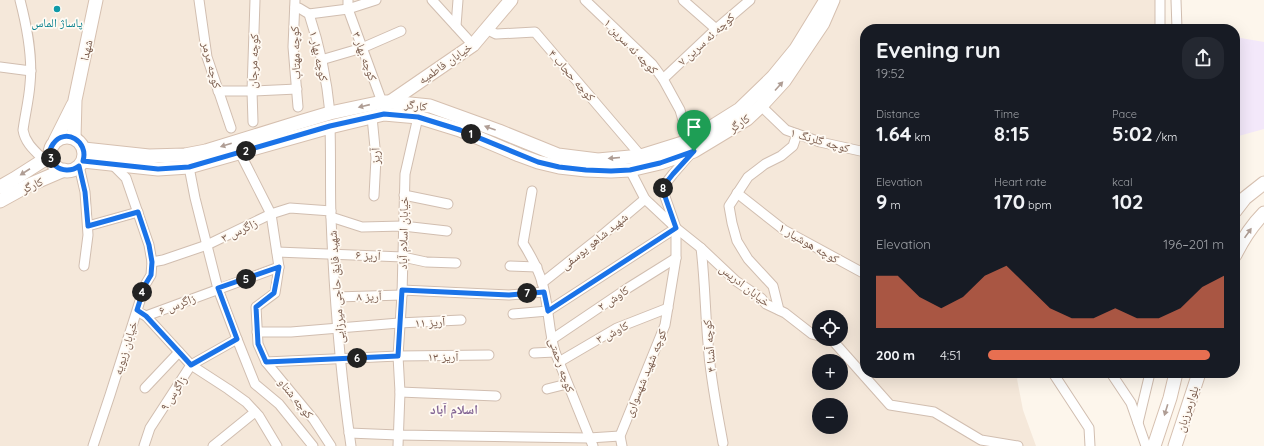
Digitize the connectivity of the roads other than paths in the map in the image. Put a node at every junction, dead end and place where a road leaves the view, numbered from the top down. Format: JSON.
{"nodes":[{"id":1,"x":20,"y":0,"type":"edge"},
{"id":2,"x":96,"y":0,"type":"edge"},
{"id":3,"x":199,"y":0,"type":"edge"},
{"id":4,"x":255,"y":0,"type":"edge"},
{"id":5,"x":376,"y":0,"type":"edge"},
{"id":6,"x":432,"y":0,"type":"edge"},
{"id":7,"x":458,"y":0,"type":"edge"},
{"id":8,"x":512,"y":0,"type":"edge"},
{"id":9,"x":585,"y":0,"type":"edge"},
{"id":10,"x":683,"y":0,"type":"edge"},
{"id":11,"x":750,"y":0,"type":"edge"},
{"id":12,"x":826,"y":0,"type":"edge"},
{"id":13,"x":832,"y":0,"type":"edge"},
{"id":14,"x":1160,"y":0,"type":"edge"},
{"id":15,"x":1176,"y":0,"type":"edge"},
{"id":16,"x":295,"y":4,"type":"edge"},
{"id":17,"x":348,"y":5,"type":"edge"},
{"id":18,"x":309,"y":14,"type":"junction"},
{"id":19,"x":1160,"y":24,"type":"edge"},
{"id":20,"x":1177,"y":24,"type":"edge"},
{"id":21,"x":456,"y":26,"type":"junction"},
{"id":22,"x":486,"y":29,"type":"junction"},
{"id":23,"x":716,"y":29,"type":"junction"},
{"id":24,"x":401,"y":31,"type":"dead end"},
{"id":25,"x":473,"y":45,"type":"junction"},
{"id":26,"x":362,"y":48,"type":"junction"},
{"id":27,"x":321,"y":60,"type":"junction"},
{"id":28,"x":0,"y":67,"type":"edge"},
{"id":29,"x":31,"y":72,"type":"junction"},
{"id":30,"x":663,"y":79,"type":"junction"},
{"id":31,"x":297,"y":89,"type":"junction"},
{"id":32,"x":218,"y":91,"type":"junction"},
{"id":33,"x":252,"y":91,"type":"junction"},
{"id":34,"x":75,"y":100,"type":"junction"},
{"id":35,"x":386,"y":102,"type":"junction"},
{"id":36,"x":761,"y":106,"type":"junction"},
{"id":37,"x":298,"y":107,"type":"dead end"},
{"id":38,"x":372,"y":117,"type":"junction"},
{"id":39,"x":418,"y":117,"type":"junction"},
{"id":40,"x":330,"y":120,"type":"junction"},
{"id":41,"x":253,"y":122,"type":"dead end"},
{"id":42,"x":230,"y":128,"type":"dead end"},
{"id":43,"x":797,"y":134,"type":"junction"},
{"id":44,"x":74,"y":138,"type":"junction"},
{"id":45,"x":56,"y":141,"type":"junction"},
{"id":46,"x":691,"y":146,"type":"junction"},
{"id":47,"x":860,"y":151,"type":"edge"},
{"id":48,"x":240,"y":153,"type":"junction"},
{"id":49,"x":641,"y":156,"type":"junction"},
{"id":50,"x":47,"y":158,"type":"junction"},
{"id":51,"x":82,"y":159,"type":"junction"},
{"id":52,"x":112,"y":164,"type":"junction"},
{"id":53,"x":189,"y":167,"type":"junction"},
{"id":54,"x":64,"y":170,"type":"junction"},
{"id":55,"x":630,"y":170,"type":"junction"},
{"id":56,"x":1264,"y":183,"type":"edge"},
{"id":57,"x":0,"y":187,"type":"edge"},
{"id":58,"x":532,"y":191,"type":"dead end"},
{"id":59,"x":737,"y":193,"type":"junction"},
{"id":60,"x":404,"y":195,"type":"junction"},
{"id":61,"x":374,"y":196,"type":"dead end"},
{"id":62,"x":645,"y":199,"type":"junction"},
{"id":63,"x":0,"y":201,"type":"edge"},
{"id":64,"x":448,"y":204,"type":"dead end"},
{"id":65,"x":1240,"y":204,"type":"edge"},
{"id":66,"x":138,"y":212,"type":"junction"},
{"id":67,"x":1264,"y":212,"type":"edge"},
{"id":68,"x":271,"y":214,"type":"junction"},
{"id":69,"x":331,"y":214,"type":"junction"},
{"id":70,"x":88,"y":226,"type":"junction"},
{"id":71,"x":403,"y":226,"type":"junction"},
{"id":72,"x":676,"y":228,"type":"junction"},
{"id":73,"x":447,"y":231,"type":"dead end"},
{"id":74,"x":1240,"y":244,"type":"edge"},
{"id":75,"x":207,"y":245,"type":"junction"},
{"id":76,"x":701,"y":248,"type":"junction"},
{"id":77,"x":277,"y":252,"type":"junction"},
{"id":78,"x":333,"y":254,"type":"junction"},
{"id":79,"x":403,"y":257,"type":"junction"},
{"id":80,"x":676,"y":258,"type":"junction"},
{"id":81,"x":152,"y":262,"type":"junction"},
{"id":82,"x":456,"y":263,"type":"dead end"},
{"id":83,"x":84,"y":266,"type":"dead end"},
{"id":84,"x":510,"y":266,"type":"dead end"},
{"id":85,"x":279,"y":267,"type":"junction"},
{"id":86,"x":537,"y":267,"type":"junction"},
{"id":87,"x":860,"y":271,"type":"edge"},
{"id":88,"x":543,"y":287,"type":"junction"},
{"id":89,"x":218,"y":288,"type":"junction"},
{"id":90,"x":402,"y":293,"type":"junction"},
{"id":91,"x":336,"y":297,"type":"junction"},
{"id":92,"x":668,"y":308,"type":"junction"},
{"id":93,"x":137,"y":310,"type":"junction"},
{"id":94,"x":778,"y":310,"type":"junction"},
{"id":95,"x":548,"y":311,"type":"junction"},
{"id":96,"x":513,"y":314,"type":"dead end"},
{"id":97,"x":146,"y":316,"type":"junction"},
{"id":98,"x":461,"y":320,"type":"dead end"},
{"id":99,"x":399,"y":323,"type":"junction"},
{"id":100,"x":338,"y":328,"type":"junction"},
{"id":101,"x":257,"y":332,"type":"junction"},
{"id":102,"x":812,"y":334,"type":"edge"},
{"id":103,"x":237,"y":339,"type":"junction"},
{"id":104,"x":551,"y":340,"type":"junction"},
{"id":105,"x":838,"y":346,"type":"edge"},
{"id":106,"x":179,"y":352,"type":"junction"},
{"id":107,"x":555,"y":352,"type":"junction"},
{"id":108,"x":534,"y":353,"type":"dead end"},
{"id":109,"x":488,"y":355,"type":"dead end"},
{"id":110,"x":398,"y":356,"type":"junction"},
{"id":111,"x":341,"y":359,"type":"junction"},
{"id":112,"x":266,"y":362,"type":"junction"},
{"id":113,"x":559,"y":362,"type":"junction"},
{"id":114,"x":191,"y":365,"type":"junction"},
{"id":115,"x":860,"y":371,"type":"edge"},
{"id":116,"x":866,"y":378,"type":"edge"},
{"id":117,"x":1056,"y":378,"type":"edge"},
{"id":118,"x":1114,"y":378,"type":"edge"},
{"id":119,"x":1149,"y":378,"type":"edge"},
{"id":120,"x":1175,"y":378,"type":"edge"},
{"id":121,"x":1197,"y":378,"type":"edge"},
{"id":122,"x":568,"y":384,"type":"junction"},
{"id":123,"x":145,"y":388,"type":"dead end"},
{"id":124,"x":547,"y":389,"type":"dead end"},
{"id":125,"x":400,"y":392,"type":"junction"},
{"id":126,"x":496,"y":396,"type":"dead end"},
{"id":127,"x":255,"y":412,"type":"junction"},
{"id":128,"x":1138,"y":423,"type":"junction"},
{"id":129,"x":349,"y":433,"type":"junction"},
{"id":130,"x":398,"y":435,"type":"junction"},
{"id":131,"x":620,"y":436,"type":"junction"},
{"id":132,"x":591,"y":442,"type":"edge"},
{"id":133,"x":723,"y":443,"type":"dead end"},
{"id":134,"x":92,"y":446,"type":"edge"},
{"id":135,"x":144,"y":446,"type":"edge"},
{"id":136,"x":213,"y":446,"type":"edge"},
{"id":137,"x":277,"y":446,"type":"edge"},
{"id":138,"x":313,"y":446,"type":"edge"},
{"id":139,"x":331,"y":446,"type":"edge"},
{"id":140,"x":351,"y":446,"type":"edge"},
{"id":141,"x":398,"y":446,"type":"edge"},
{"id":142,"x":622,"y":446,"type":"edge"},
{"id":143,"x":1018,"y":446,"type":"edge"},
{"id":144,"x":1090,"y":446,"type":"edge"},
{"id":145,"x":1146,"y":446,"type":"edge"},
{"id":146,"x":1154,"y":446,"type":"edge"},
{"id":147,"x":1175,"y":446,"type":"edge"}],
"edges":[{"from":1,"to":29,"type":"street"},
{"from":2,"to":34,"type":"main road","name":"شهدا"},
{"from":3,"to":32,"type":"street","name":"کوچه مرمر"},
{"from":4,"to":33,"type":"street","name":"کوچه مرجان"},
{"from":5,"to":17,"type":"street"},
{"from":6,"to":21,"type":"street"},
{"from":7,"to":21,"type":"street"},
{"from":8,"to":22,"type":"main road","name":"خیابان فاطمیه"},
{"from":9,"to":30,"type":"street","name":"کوچه ئه سرین ۱"},
{"from":10,"to":23,"type":"street"},
{"from":11,"to":23,"type":"street","name":"کوچه ئه سرین ۷"},
{"from":12,"to":46,"type":"main road","name":"کارگر"},
{"from":36,"to":13,"type":"main road","name":"کارگر","one_way":true},
{"from":14,"to":19,"type":"street"},
{"from":15,"to":20,"type":"street"},
{"from":16,"to":18,"type":"street","name":"کوچه بهار ۱"},
{"from":16,"to":31,"type":"street","name":"کوچه مهتاب"},
{"from":17,"to":18,"type":"street"},
{"from":17,"to":26,"type":"street","name":"کوچه بهار ۳"},
{"from":18,"to":27,"type":"street","name":"کوچه بهار ۱"},
{"from":21,"to":25,"type":"street"},
{"from":22,"to":25,"type":"main road","name":"خیابان فاطمیه"},
{"from":22,"to":49,"type":"street","name":"کوچه حجاب ۴"},
{"from":23,"to":30,"type":"street","name":"کوچه ئه سرین ۷"},
{"from":24,"to":26,"type":"street"},
{"from":25,"to":35,"type":"main road","name":"خیابان فاطمیه"},
{"from":26,"to":27,"type":"street"},
{"from":26,"to":35,"type":"street","name":"کوچه بهار ۳"},
{"from":27,"to":40,"type":"street","name":"کوچه بهار ۱"},
{"from":28,"to":29,"type":"street"},
{"from":29,"to":50,"type":"street"},
{"from":30,"to":46,"type":"street","name":"کوچه ئه سرین ۱"},
{"from":31,"to":33,"type":"street"},
{"from":31,"to":37,"type":"street","name":"کوچه مهتاب"},
{"from":32,"to":33,"type":"street"},
{"from":32,"to":42,"type":"street","name":"کوچه مرمر"},
{"from":33,"to":41,"type":"street","name":"کوچه مرجان"},
{"from":34,"to":44,"type":"main road"},
{"from":34,"to":45,"type":"main road"},
{"from":35,"to":40,"type":"main road","name":"کارگر","one_way":true},
{"from":49,"to":35,"type":"main road","name":"کارگر","one_way":true},
{"from":36,"to":43,"type":"street","name":"کوچه گلرنگ ۱"},
{"from":36,"to":46,"type":"main road","name":"کارگر"},
{"from":38,"to":39,"type":"main road","name":"کارگر"},
{"from":38,"to":40,"type":"main road","name":"کارگر"},
{"from":38,"to":61,"type":"street","name":"آریز"},
{"from":39,"to":55,"type":"main road","name":"کارگر"},
{"from":39,"to":60,"type":"street","name":"خیابان اسلام آباد"},
{"from":40,"to":48,"type":"main road","name":"کارگر"},
{"from":40,"to":51,"type":"main road","name":"کارگر","one_way":true},
{"from":40,"to":69,"type":"street","name":"شهید فایق حاجی میرزایی"},
{"from":43,"to":47,"type":"street","name":"کوچه گلرنگ ۱"},
{"from":43,"to":59,"type":"street"},
{"from":44,"to":45,"type":"main road"},
{"from":44,"to":51,"type":"main road"},
{"from":45,"to":50,"type":"main road"},
{"from":46,"to":49,"type":"main road","name":"کارگر"},
{"from":46,"to":55,"type":"main road","name":"کارگر"},
{"from":46,"to":72,"type":"street"},
{"from":48,"to":53,"type":"main road","name":"کارگر"},
{"from":48,"to":68,"type":"street","name":"کوچه شتاو"},
{"from":50,"to":54,"type":"main road"},
{"from":50,"to":57,"type":"main road","name":"کارگر","one_way":true},
{"from":51,"to":52,"type":"main road","name":"کارگر"},
{"from":51,"to":54,"type":"main road"},
{"from":51,"to":70,"type":"street"},
{"from":52,"to":53,"type":"main road","name":"کارگر"},
{"from":52,"to":66,"type":"street","name":"خیابان زیویه"},
{"from":53,"to":75,"type":"street"},
{"from":54,"to":63,"type":"main road","name":"کارگر"},
{"from":55,"to":62,"type":"street","name":"خیابان ادریس"},
{"from":56,"to":65,"type":"main road"},
{"from":58,"to":86,"type":"street","name":"کوچه رحمتی"},
{"from":59,"to":87,"type":"street","name":"کوچه هوشیار ۱"},
{"from":59,"to":94,"type":"street"},
{"from":60,"to":64,"type":"street"},
{"from":60,"to":71,"type":"street","name":"خیابان اسلام آباد"},
{"from":62,"to":72,"type":"street","name":"خیابان ادریس"},
{"from":62,"to":88,"type":"street","name":"شهید شاهو یوسفی"},
{"from":66,"to":70,"type":"street"},
{"from":66,"to":81,"type":"street","name":"خیابان زیویه"},
{"from":74,"to":67,"type":"main road","one_way":true},
{"from":68,"to":69,"type":"street","name":"زاگرس ۳"},
{"from":68,"to":75,"type":"street","name":"زاگرس ۳"},
{"from":68,"to":77,"type":"street","name":"کوچه شتاو"},
{"from":69,"to":71,"type":"street","name":"زاگرس ۳"},
{"from":69,"to":78,"type":"street","name":"شهید فایق حاجی میرزایی"},
{"from":70,"to":83,"type":"street"},
{"from":71,"to":73,"type":"street","name":"زاگرس ۳"},
{"from":71,"to":79,"type":"street","name":"خیابان اسلام آباد"},
{"from":72,"to":76,"type":"street","name":"خیابان ادریس"},
{"from":72,"to":80,"type":"street","name":"کوچه شهید شهسواری"},
{"from":72,"to":95,"type":"street"},
{"from":75,"to":81,"type":"street","name":"زاگرس ۳"},
{"from":75,"to":89,"type":"street"},
{"from":76,"to":94,"type":"street","name":"خیابان ادریس"},
{"from":76,"to":133,"type":"street","name":"کوچه آشنا ۴"},
{"from":77,"to":78,"type":"street","name":"آریز ۶"},
{"from":77,"to":85,"type":"street","name":"کوچه شتاو"},
{"from":78,"to":79,"type":"street","name":"آریز ۶"},
{"from":78,"to":91,"type":"street","name":"شهید فایق حاجی میرزایی"},
{"from":79,"to":82,"type":"street","name":"آریز ۶"},
{"from":79,"to":90,"type":"street","name":"خیابان اسلام آباد"},
{"from":80,"to":92,"type":"street","name":"کوچه شهید شهسواری"},
{"from":80,"to":104,"type":"street","name":"کاوش ۲"},
{"from":81,"to":93,"type":"street","name":"خیابان زیویه"},
{"from":84,"to":86,"type":"street"},
{"from":85,"to":89,"type":"street","name":"زاگرس ۶"},
{"from":85,"to":101,"type":"street","name":"کوچه شتاو"},
{"from":86,"to":88,"type":"street","name":"کوچه رحمتی"},
{"from":88,"to":90,"type":"street","name":"آریز ۸"},
{"from":88,"to":95,"type":"street","name":"کوچه رحمتی"},
{"from":89,"to":97,"type":"street","name":"زاگرس ۶"},
{"from":89,"to":103,"type":"street"},
{"from":90,"to":91,"type":"street","name":"آریز ۸"},
{"from":90,"to":99,"type":"street","name":"خیابان اسلام آباد"},
{"from":91,"to":100,"type":"street","name":"شهید فایق حاجی میرزایی"},
{"from":92,"to":113,"type":"street","name":"کاوش ۳"},
{"from":92,"to":131,"type":"street","name":"کوچه شهید شهسواری"},
{"from":93,"to":97,"type":"street","name":"زاگرس ۶"},
{"from":93,"to":134,"type":"street","name":"خیابان زیویه"},
{"from":94,"to":102,"type":"street","name":"خیابان ادریس"},
{"from":95,"to":96,"type":"street"},
{"from":95,"to":104,"type":"street","name":"کوچه رحمتی"},
{"from":97,"to":106,"type":"street"},
{"from":98,"to":99,"type":"street","name":"آریز ۱۱"},
{"from":99,"to":100,"type":"street","name":"آریز ۱۱"},
{"from":99,"to":110,"type":"street","name":"خیابان اسلام آباد"},
{"from":100,"to":101,"type":"street","name":"آریز ۱۱"},
{"from":100,"to":111,"type":"street","name":"شهید فایق حاجی میرزایی"},
{"from":101,"to":112,"type":"street","name":"کوچه شتاو"},
{"from":103,"to":114,"type":"street","name":"زاگرس ۹"},
{"from":103,"to":138,"type":"street"},
{"from":104,"to":107,"type":"street","name":"کوچه رحمتی"},
{"from":105,"to":115,"type":"street"},
{"from":106,"to":114,"type":"street"},
{"from":106,"to":123,"type":"street"},
{"from":107,"to":108,"type":"street"},
{"from":107,"to":113,"type":"street","name":"کوچه رحمتی"},
{"from":109,"to":110,"type":"street","name":"آریز ۱۳"},
{"from":110,"to":111,"type":"street","name":"آریز ۱۳"},
{"from":110,"to":125,"type":"street","name":"خیابان اسلام آباد"},
{"from":111,"to":112,"type":"street","name":"آریز ۱۳"},
{"from":111,"to":129,"type":"street","name":"شهید فایق حاجی میرزایی"},
{"from":112,"to":139,"type":"street","name":"کوچه شتاو"},
{"from":113,"to":122,"type":"street","name":"کوچه رحمتی"},
{"from":114,"to":127,"type":"street"},
{"from":114,"to":135,"type":"street","name":"زاگرس ۹"},
{"from":116,"to":143,"type":"street"},
{"from":117,"to":144,"type":"street"},
{"from":118,"to":128,"type":"street"},
{"from":119,"to":128,"type":"street"},
{"from":120,"to":146,"type":"main road","one_way":true},
{"from":121,"to":147,"type":"main road","name":"بلوارمرزبان"},
{"from":122,"to":124,"type":"street"},
{"from":122,"to":132,"type":"street","name":"کوچه رحمتی"},
{"from":125,"to":126,"type":"street"},
{"from":125,"to":130,"type":"street","name":"خیابان اسلام آباد"},
{"from":127,"to":136,"type":"street"},
{"from":127,"to":137,"type":"street"},
{"from":128,"to":145,"type":"street"},
{"from":129,"to":130,"type":"street"},
{"from":129,"to":140,"type":"street","name":"شهید فایق حاجی میرزایی"},
{"from":130,"to":132,"type":"street"},
{"from":130,"to":141,"type":"street","name":"خیابان اسلام آباد"},
{"from":131,"to":132,"type":"street"},
{"from":131,"to":142,"type":"street"}]}
